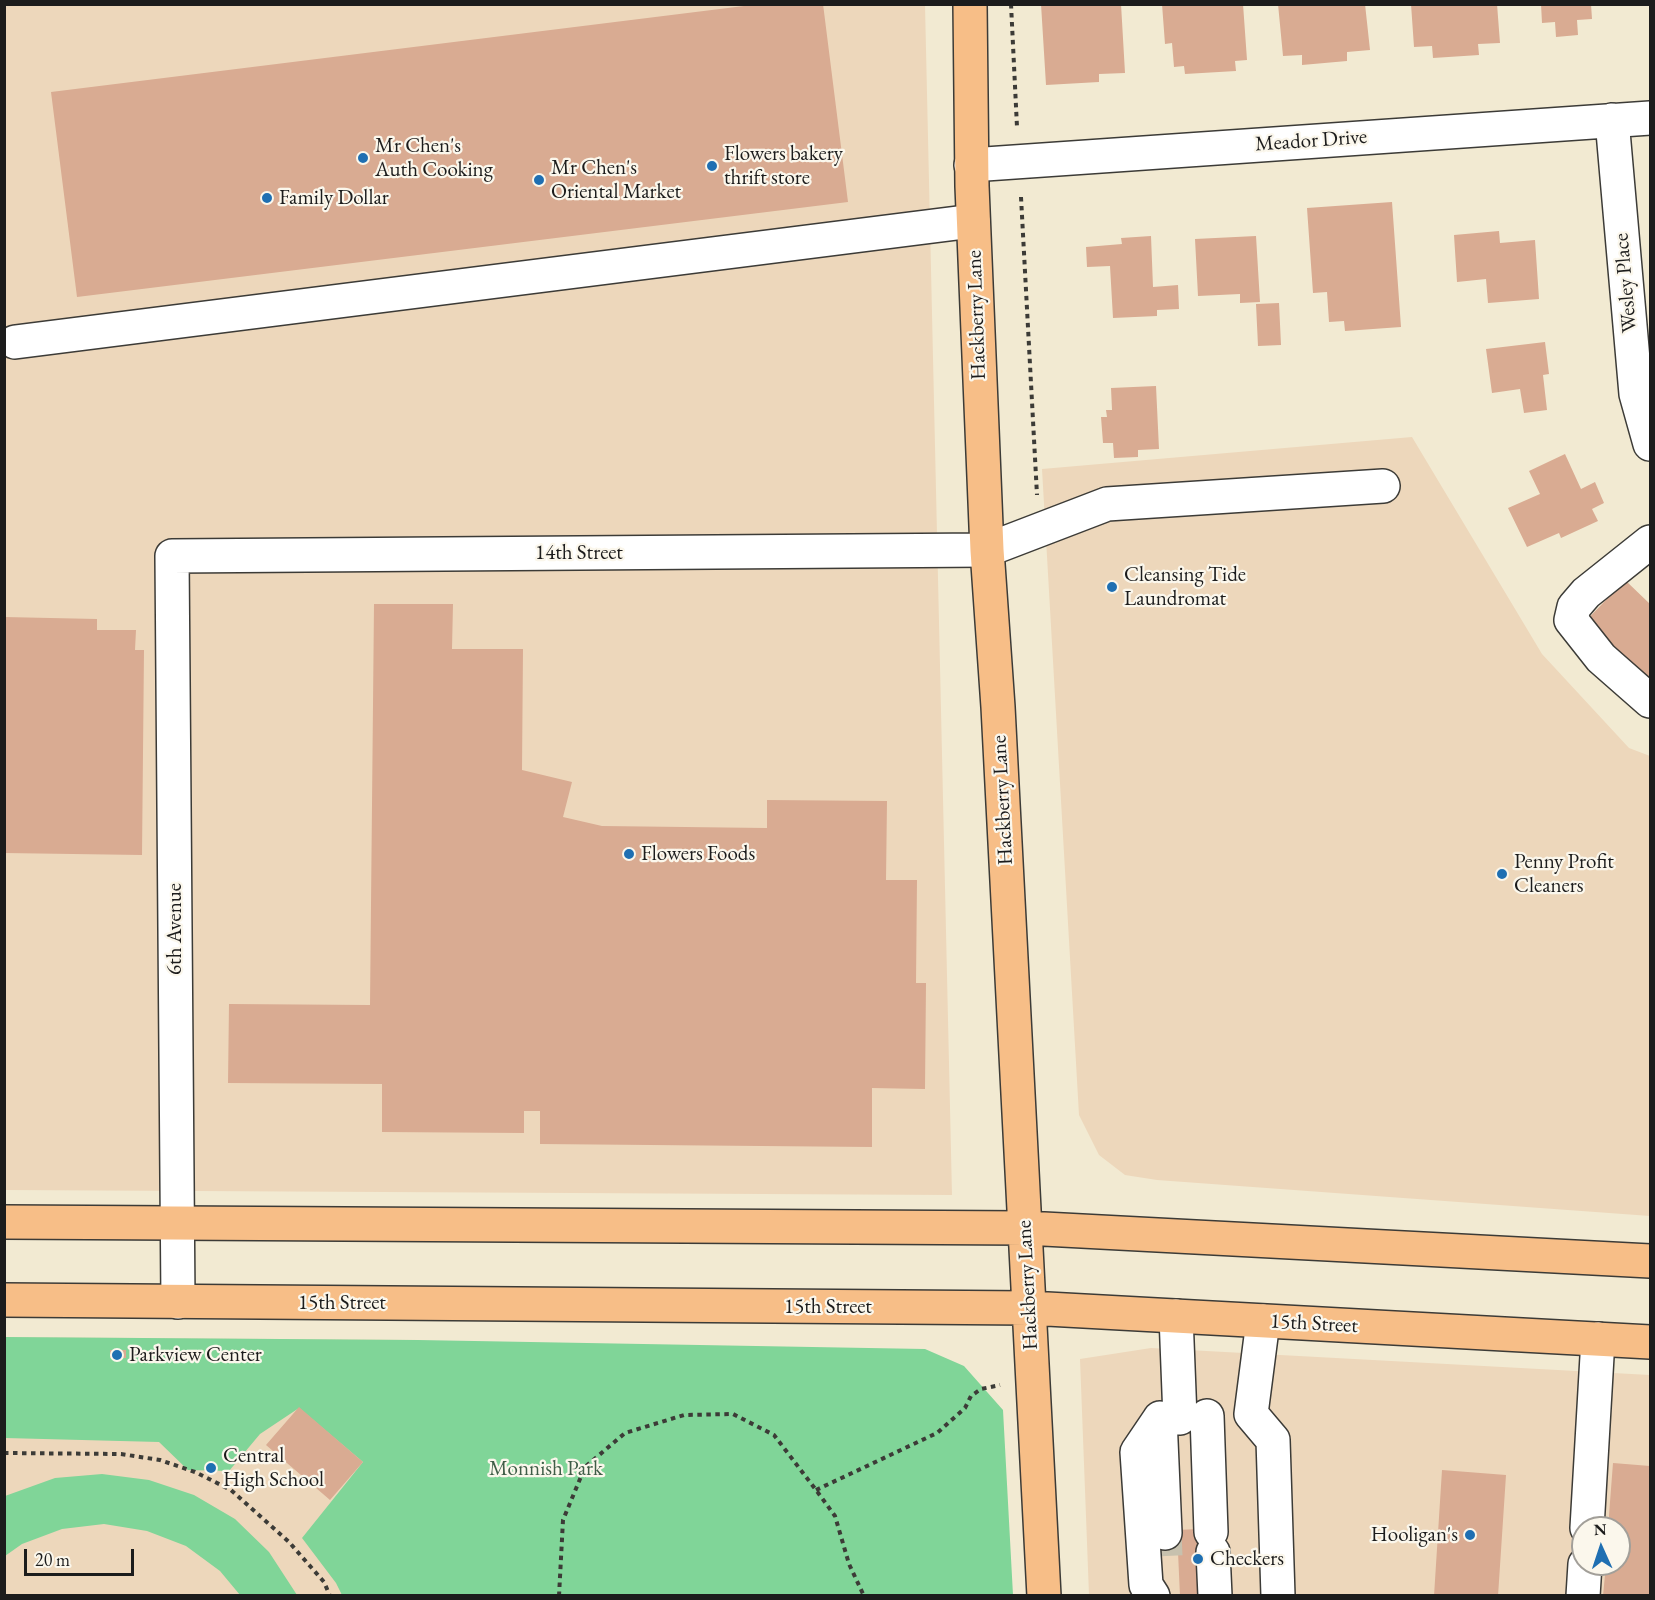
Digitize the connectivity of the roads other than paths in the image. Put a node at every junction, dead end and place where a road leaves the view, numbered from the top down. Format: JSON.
{"nodes":[{"id":1,"x":970,"y":4,"type":"edge"},
{"id":2,"x":1650,"y":118,"type":"edge"},
{"id":3,"x":1612,"y":120,"type":"junction"},
{"id":4,"x":971,"y":165,"type":"junction"},
{"id":5,"x":973,"y":221,"type":"junction"},
{"id":6,"x":15,"y":342,"type":"dead end"},
{"id":7,"x":1650,"y":444,"type":"edge"},
{"id":8,"x":1383,"y":486,"type":"dead end"},
{"id":9,"x":1650,"y":542,"type":"edge"},
{"id":10,"x":987,"y":550,"type":"junction"},
{"id":11,"x":172,"y":556,"type":"joint"},
{"id":12,"x":1650,"y":701,"type":"edge"},
{"id":13,"x":4,"y":1222,"type":"edge"},
{"id":14,"x":177,"y":1223,"type":"junction"},
{"id":15,"x":1025,"y":1228,"type":"junction"},
{"id":16,"x":1650,"y":1261,"type":"edge"},
{"id":17,"x":4,"y":1300,"type":"edge"},
{"id":18,"x":178,"y":1302,"type":"junction"},
{"id":19,"x":1029,"y":1308,"type":"junction"},
{"id":20,"x":1176,"y":1316,"type":"junction"},
{"id":21,"x":1263,"y":1321,"type":"junction"},
{"id":22,"x":1598,"y":1339,"type":"junction"},
{"id":23,"x":1650,"y":1342,"type":"edge"},
{"id":24,"x":1251,"y":1414,"type":"junction"},
{"id":25,"x":1182,"y":1417,"type":"junction"},
{"id":26,"x":1588,"y":1516,"type":"edge"},
{"id":27,"x":1584,"y":1576,"type":"edge"},
{"id":28,"x":1044,"y":1596,"type":"edge"},
{"id":29,"x":1153,"y":1596,"type":"edge"},
{"id":30,"x":1168,"y":1596,"type":"edge"},
{"id":31,"x":1215,"y":1596,"type":"edge"},
{"id":32,"x":1278,"y":1596,"type":"edge"},
{"id":33,"x":1583,"y":1596,"type":"edge"}],
"edges":[{"from":1,"to":4,"type":"main road","name":"Hackberry Lane"},
{"from":2,"to":3,"type":"street","name":"Meador Drive"},
{"from":3,"to":4,"type":"street","name":"Meador Drive"},
{"from":3,"to":7,"type":"street","name":"Wesley Place"},
{"from":4,"to":5,"type":"main road","name":"Hackberry Lane"},
{"from":5,"to":6,"type":"street"},
{"from":5,"to":10,"type":"main road","name":"Hackberry Lane"},
{"from":8,"to":10,"type":"street","name":"14th Street"},
{"from":9,"to":12,"type":"street"},
{"from":10,"to":11,"type":"street","name":"14th Street"},
{"from":10,"to":15,"type":"main road","name":"Hackberry Lane"},
{"from":11,"to":14,"type":"street","name":"6th Avenue"},
{"from":13,"to":14,"type":"main road"},
{"from":14,"to":15,"type":"main road"},
{"from":14,"to":18,"type":"street","name":"6th Avenue"},
{"from":15,"to":16,"type":"main road"},
{"from":15,"to":19,"type":"main road","name":"Hackberry Lane"},
{"from":17,"to":18,"type":"main road","name":"15th Street"},
{"from":18,"to":19,"type":"main road","name":"15th Street"},
{"from":19,"to":20,"type":"main road","name":"15th Street"},
{"from":19,"to":28,"type":"main road","name":"Hackberry Lane"},
{"from":20,"to":21,"type":"main road","name":"15th Street"},
{"from":20,"to":25,"type":"street"},
{"from":21,"to":22,"type":"main road","name":"15th Street"},
{"from":21,"to":24,"type":"street"},
{"from":22,"to":23,"type":"main road","name":"15th Street"},
{"from":22,"to":26,"type":"street"},
{"from":24,"to":25,"type":"street"},
{"from":24,"to":32,"type":"street"},
{"from":25,"to":29,"type":"street"},
{"from":25,"to":30,"type":"street"},
{"from":25,"to":31,"type":"street"},
{"from":27,"to":33,"type":"street"}]}
